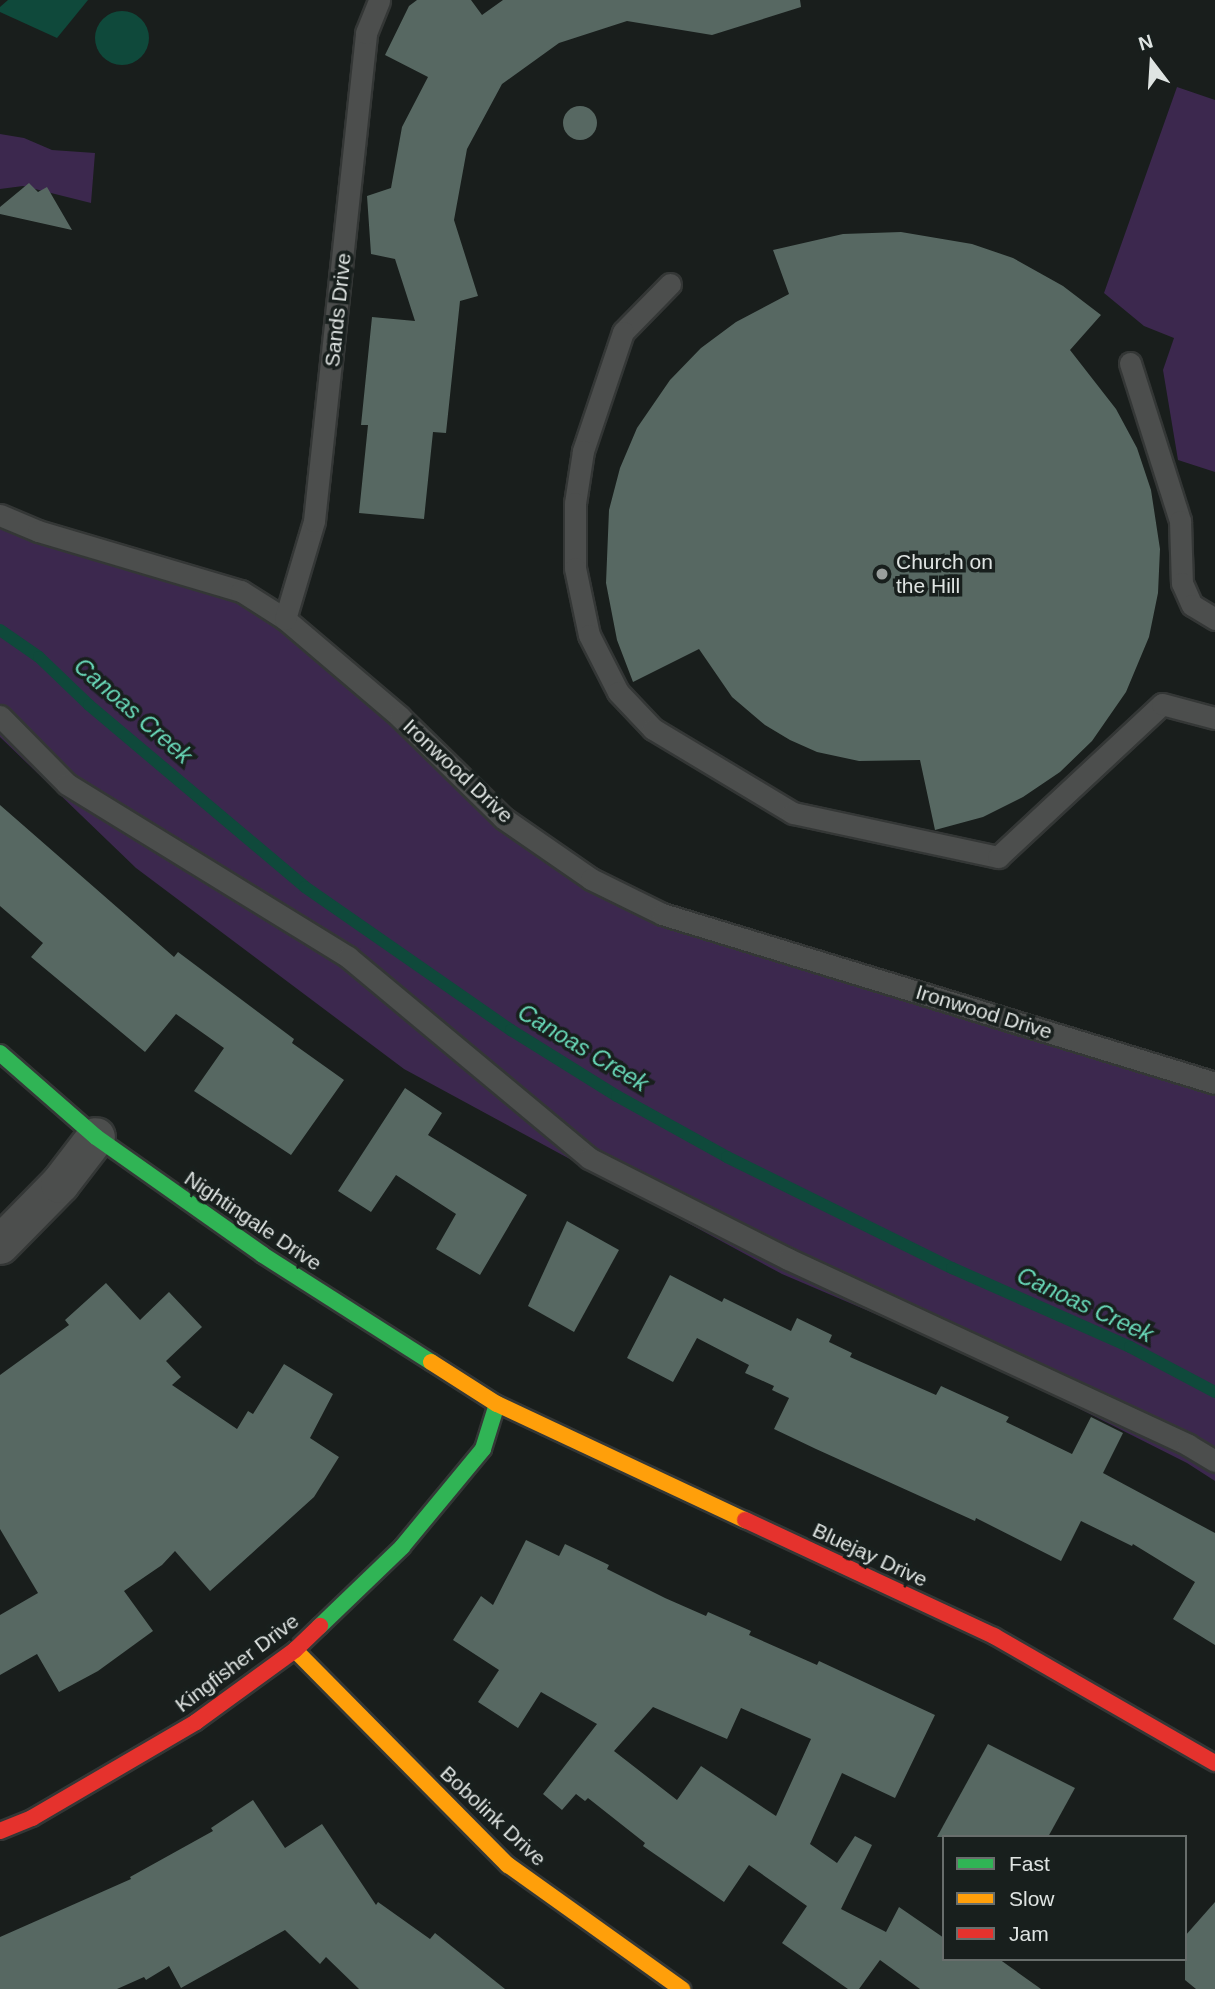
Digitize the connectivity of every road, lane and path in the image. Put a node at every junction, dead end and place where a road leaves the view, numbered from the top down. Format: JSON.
{"nodes":[{"id":1,"x":379,"y":0,"type":"edge"},
{"id":2,"x":670,"y":284,"type":"dead end"},
{"id":3,"x":1130,"y":363,"type":"dead end"},
{"id":4,"x":0,"y":515,"type":"edge"},
{"id":5,"x":285,"y":619,"type":"junction"},
{"id":6,"x":1215,"y":619,"type":"edge"},
{"id":7,"x":0,"y":716,"type":"edge"},
{"id":8,"x":1215,"y":718,"type":"edge"},
{"id":9,"x":0,"y":1053,"type":"edge"},
{"id":10,"x":1215,"y":1083,"type":"edge"},
{"id":11,"x":96,"y":1137,"type":"junction"},
{"id":12,"x":0,"y":1245,"type":"edge"},
{"id":13,"x":497,"y":1404,"type":"junction"},
{"id":14,"x":1215,"y":1461,"type":"edge"},
{"id":15,"x":295,"y":1650,"type":"junction"},
{"id":16,"x":1215,"y":1763,"type":"edge"},
{"id":17,"x":0,"y":1831,"type":"edge"},
{"id":18,"x":682,"y":1989,"type":"edge"}],
"edges":[{"from":1,"to":5,"type":"lane","name":"Sands Drive"},
{"from":2,"to":8,"type":"lane"},
{"from":3,"to":6,"type":"lane"},
{"from":4,"to":5,"type":"lane","name":"Ironwood Drive"},
{"from":5,"to":10,"type":"lane","name":"Ironwood Drive"},
{"from":7,"to":14,"type":"lane"},
{"from":9,"to":11,"type":"street","name":"Nightingale Drive"},
{"from":11,"to":12,"type":"street"},
{"from":11,"to":13,"type":"street","name":"Nightingale Drive"},
{"from":13,"to":15,"type":"street","name":"Kingfisher Drive"},
{"from":13,"to":16,"type":"street","name":"Bluejay Drive"},
{"from":15,"to":17,"type":"street","name":"Kingfisher Drive"},
{"from":15,"to":18,"type":"street","name":"Bobolink Drive"}]}
